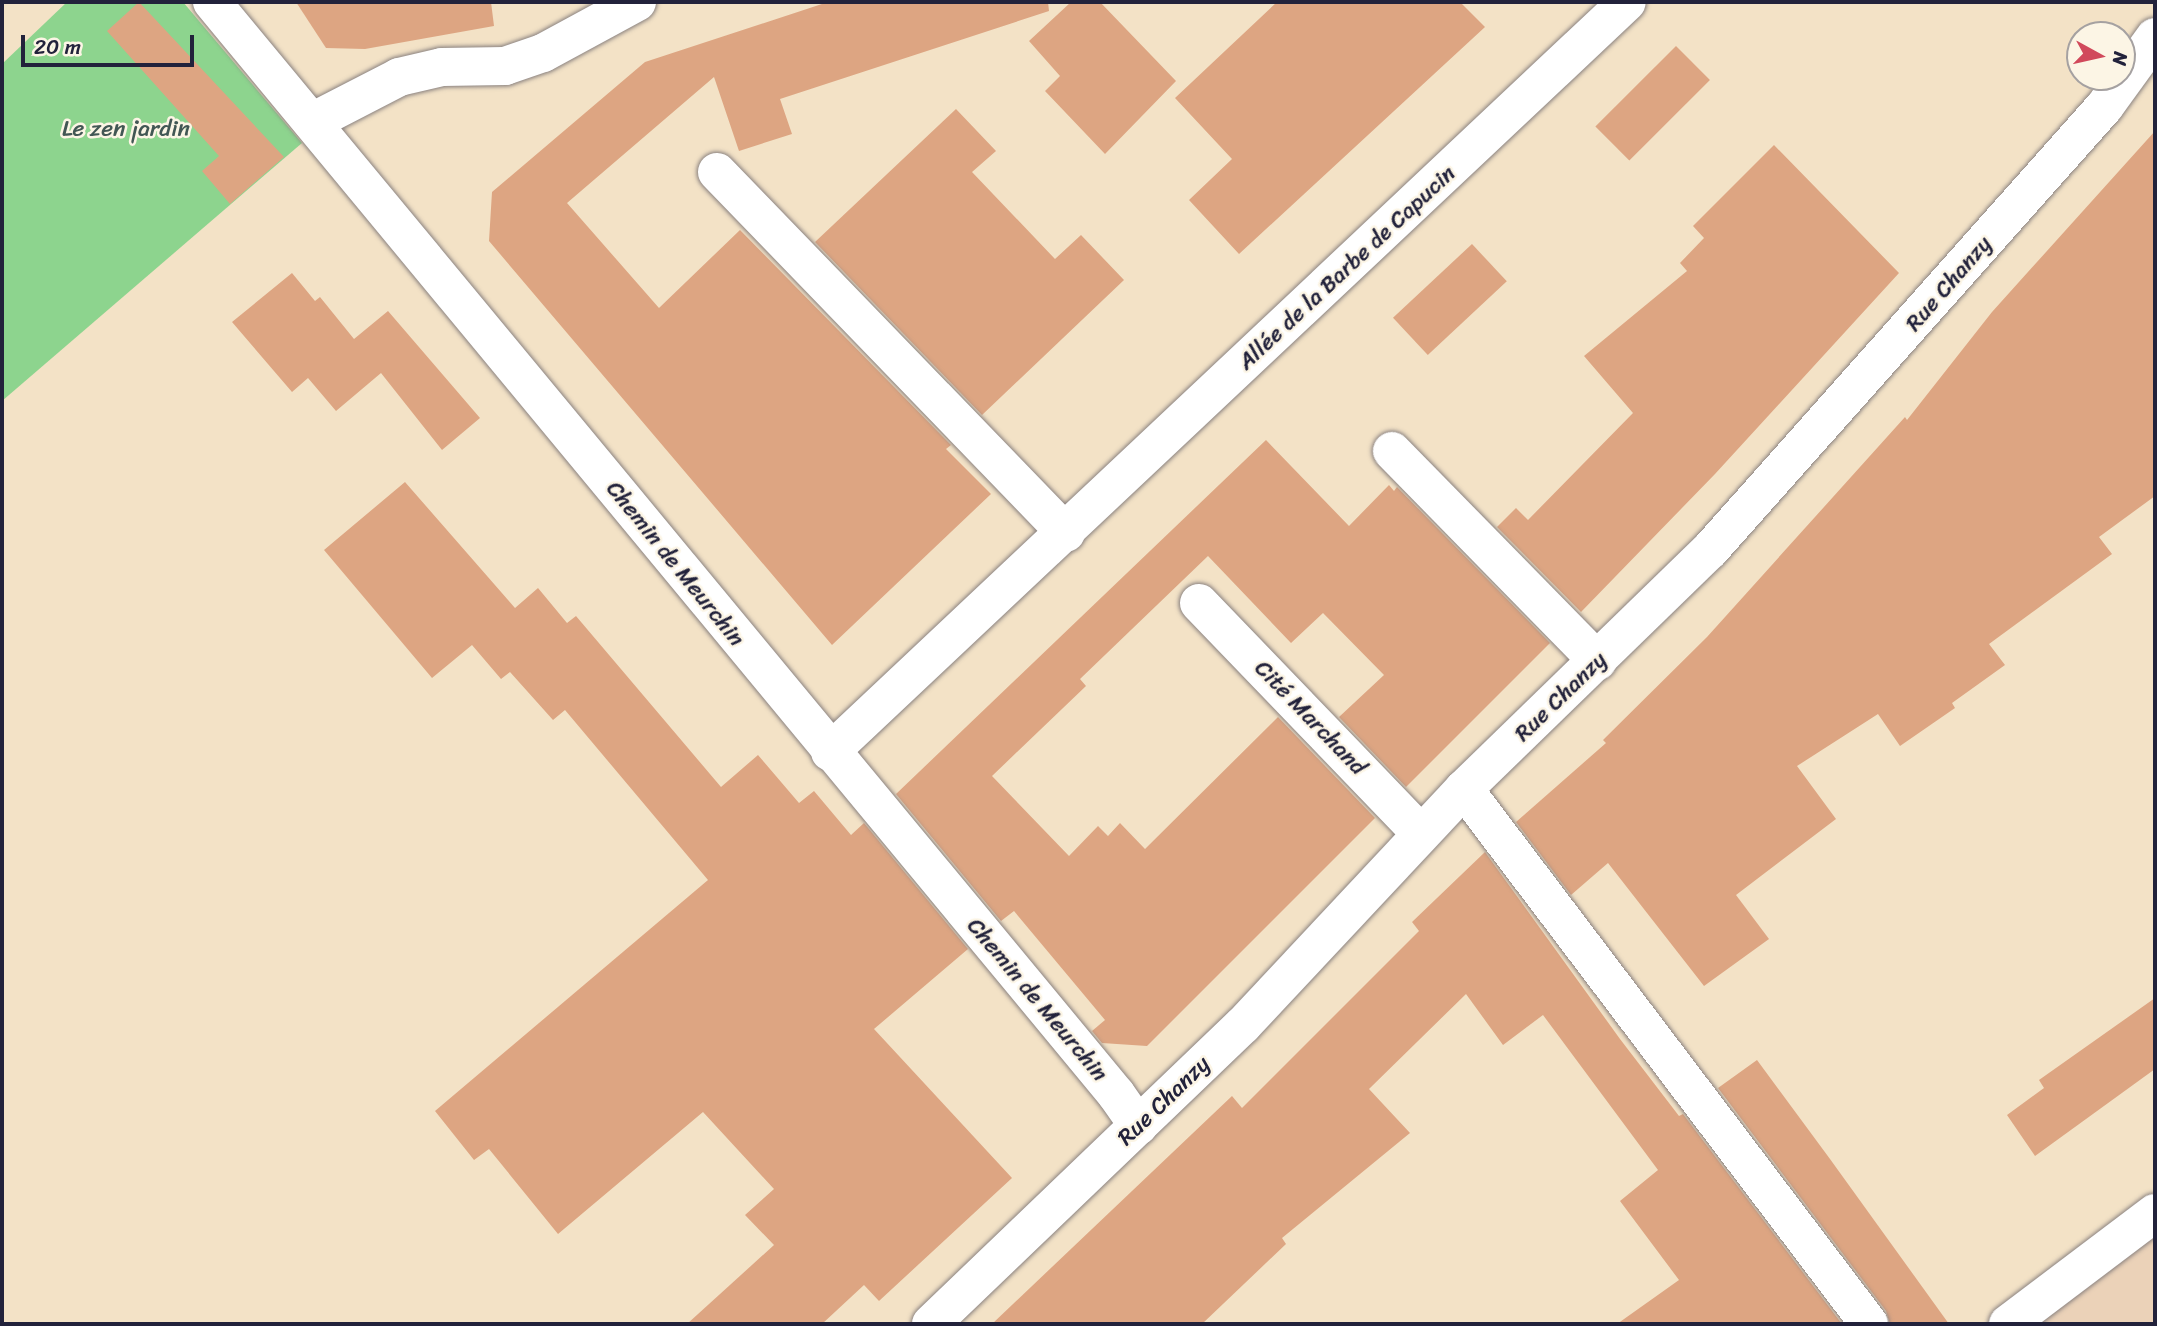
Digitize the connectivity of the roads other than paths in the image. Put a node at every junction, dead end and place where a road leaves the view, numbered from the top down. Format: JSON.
{"nodes":[{"id":1,"x":212,"y":2,"type":"edge"},
{"id":2,"x":637,"y":2,"type":"edge"},
{"id":3,"x":1628,"y":2,"type":"edge"},
{"id":4,"x":2155,"y":37,"type":"edge"},
{"id":5,"x":312,"y":122,"type":"junction"},
{"id":6,"x":718,"y":172,"type":"dead end"},
{"id":7,"x":1392,"y":451,"type":"dead end"},
{"id":8,"x":1066,"y":533,"type":"junction"},
{"id":9,"x":1199,"y":603,"type":"dead end"},
{"id":10,"x":1598,"y":661,"type":"junction"},
{"id":11,"x":830,"y":752,"type":"junction"},
{"id":12,"x":1464,"y":789,"type":"junction"},
{"id":13,"x":1421,"y":834,"type":"junction"},
{"id":14,"x":1138,"y":1126,"type":"junction"},
{"id":15,"x":2155,"y":1213,"type":"edge"},
{"id":16,"x":931,"y":1324,"type":"edge"},
{"id":17,"x":1869,"y":1324,"type":"edge"},
{"id":18,"x":2008,"y":1324,"type":"edge"}],
"edges":[{"from":1,"to":5,"type":"street","name":"Chemin de Meurchin"},
{"from":2,"to":5,"type":"street"},
{"from":3,"to":8,"type":"street","name":"Allée de la Barbe de Capucin"},
{"from":4,"to":10,"type":"street","name":"Rue Chanzy"},
{"from":5,"to":11,"type":"street","name":"Chemin de Meurchin"},
{"from":6,"to":8,"type":"street"},
{"from":7,"to":10,"type":"street"},
{"from":8,"to":11,"type":"street","name":"Allée de la Barbe de Capucin"},
{"from":9,"to":13,"type":"street","name":"Cité Marchand"},
{"from":10,"to":12,"type":"street","name":"Rue Chanzy"},
{"from":11,"to":14,"type":"street","name":"Chemin de Meurchin"},
{"from":12,"to":13,"type":"street","name":"Rue Chanzy"},
{"from":12,"to":17,"type":"street"},
{"from":13,"to":14,"type":"street","name":"Rue Chanzy"},
{"from":14,"to":16,"type":"street","name":"Rue Chanzy"},
{"from":15,"to":18,"type":"street"}]}
